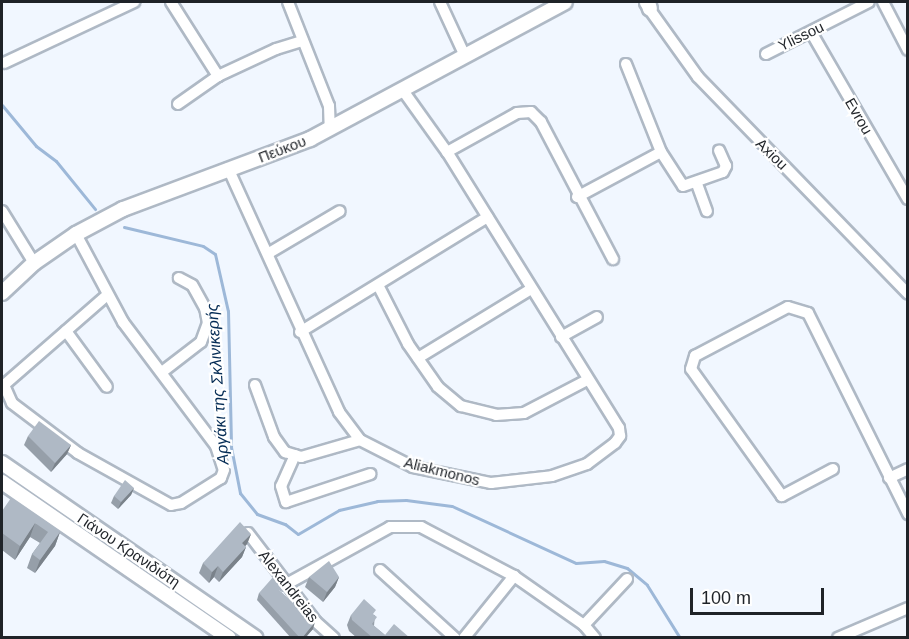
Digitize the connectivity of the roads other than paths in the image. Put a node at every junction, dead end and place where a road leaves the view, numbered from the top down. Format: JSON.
{"nodes":[{"id":1,"x":134,"y":2,"type":"edge"},
{"id":2,"x":171,"y":2,"type":"edge"},
{"id":3,"x":288,"y":2,"type":"edge"},
{"id":4,"x":440,"y":2,"type":"edge"},
{"id":5,"x":565,"y":2,"type":"edge"},
{"id":6,"x":868,"y":2,"type":"edge"},
{"id":7,"x":884,"y":2,"type":"edge"},
{"id":8,"x":646,"y":4,"type":"edge"},
{"id":9,"x":111,"y":6,"type":"edge"},
{"id":10,"x":811,"y":32,"type":"junction"},
{"id":11,"x":303,"y":41,"type":"junction"},
{"id":12,"x":908,"y":50,"type":"edge"},
{"id":13,"x":766,"y":54,"type":"dead end"},
{"id":14,"x":465,"y":56,"type":"junction"},
{"id":15,"x":4,"y":63,"type":"dead end"},
{"id":16,"x":626,"y":64,"type":"dead end"},
{"id":17,"x":218,"y":76,"type":"junction"},
{"id":18,"x":404,"y":92,"type":"junction"},
{"id":19,"x":178,"y":104,"type":"dead end"},
{"id":20,"x":329,"y":106,"type":"junction"},
{"id":21,"x":347,"y":119,"type":"junction"},
{"id":22,"x":330,"y":129,"type":"junction"},
{"id":23,"x":719,"y":150,"type":"dead end"},
{"id":24,"x":447,"y":152,"type":"junction"},
{"id":25,"x":661,"y":152,"type":"junction"},
{"id":26,"x":228,"y":168,"type":"junction"},
{"id":27,"x":697,"y":184,"type":"junction"},
{"id":28,"x":577,"y":196,"type":"junction"},
{"id":29,"x":908,"y":199,"type":"edge"},
{"id":30,"x":2,"y":211,"type":"edge"},
{"id":31,"x":340,"y":211,"type":"dead end"},
{"id":32,"x":707,"y":211,"type":"dead end"},
{"id":33,"x":488,"y":217,"type":"junction"},
{"id":34,"x":76,"y":234,"type":"junction"},
{"id":35,"x":269,"y":253,"type":"junction"},
{"id":36,"x":613,"y":259,"type":"dead end"},
{"id":37,"x":34,"y":263,"type":"junction"},
{"id":38,"x":178,"y":278,"type":"dead end"},
{"id":39,"x":378,"y":285,"type":"junction"},
{"id":40,"x":531,"y":289,"type":"junction"},
{"id":41,"x":2,"y":293,"type":"edge"},
{"id":42,"x":908,"y":294,"type":"edge"},
{"id":43,"x":107,"y":295,"type":"junction"},
{"id":44,"x":597,"y":317,"type":"dead end"},
{"id":45,"x":66,"y":331,"type":"junction"},
{"id":46,"x":300,"y":332,"type":"junction"},
{"id":47,"x":561,"y":337,"type":"junction"},
{"id":48,"x":418,"y":358,"type":"junction"},
{"id":49,"x":162,"y":372,"type":"junction"},
{"id":50,"x":587,"y":380,"type":"junction"},
{"id":51,"x":255,"y":385,"type":"dead end"},
{"id":52,"x":107,"y":387,"type":"dead end"},
{"id":53,"x":360,"y":440,"type":"junction"},
{"id":54,"x":295,"y":455,"type":"junction"},
{"id":55,"x":2,"y":463,"type":"edge"},
{"id":56,"x":833,"y":469,"type":"dead end"},
{"id":57,"x":908,"y":469,"type":"edge"},
{"id":58,"x":370,"y":474,"type":"dead end"},
{"id":59,"x":889,"y":478,"type":"junction"},
{"id":60,"x":2,"y":482,"type":"edge"},
{"id":61,"x":908,"y":514,"type":"edge"},
{"id":62,"x":248,"y":533,"type":"edge"},
{"id":63,"x":380,"y":570,"type":"dead end"},
{"id":64,"x":514,"y":576,"type":"junction"},
{"id":65,"x":627,"y":579,"type":"dead end"},
{"id":66,"x":285,"y":585,"type":"junction"},
{"id":67,"x":908,"y":608,"type":"edge"},
{"id":68,"x":584,"y":625,"type":"junction"},
{"id":69,"x":229,"y":638,"type":"edge"},
{"id":70,"x":256,"y":638,"type":"edge"},
{"id":71,"x":334,"y":638,"type":"edge"},
{"id":72,"x":455,"y":638,"type":"edge"},
{"id":73,"x":464,"y":638,"type":"edge"},
{"id":74,"x":595,"y":638,"type":"edge"},
{"id":75,"x":838,"y":638,"type":"edge"}],
"edges":[{"from":1,"to":9,"type":"street"},
{"from":2,"to":17,"type":"street"},
{"from":3,"to":11,"type":"street"},
{"from":4,"to":14,"type":"street"},
{"from":5,"to":14,"type":"main road","name":"Πεύκου"},
{"from":6,"to":10,"type":"street","name":"Ylissou"},
{"from":7,"to":12,"type":"street"},
{"from":8,"to":42,"type":"street","name":"Axiou"},
{"from":9,"to":15,"type":"street"},
{"from":10,"to":13,"type":"street","name":"Ylissou"},
{"from":10,"to":29,"type":"street","name":"Evrou"},
{"from":11,"to":17,"type":"street"},
{"from":11,"to":20,"type":"street"},
{"from":14,"to":18,"type":"main road","name":"Πεύκου"},
{"from":16,"to":25,"type":"street"},
{"from":17,"to":19,"type":"street"},
{"from":18,"to":21,"type":"main road","name":"Πεύκου"},
{"from":18,"to":24,"type":"street","name":"Aliakmonos"},
{"from":20,"to":21,"type":"street"},
{"from":20,"to":22,"type":"street"},
{"from":21,"to":22,"type":"main road","name":"Πεύκου"},
{"from":22,"to":26,"type":"main road","name":"Πεύκου"},
{"from":23,"to":27,"type":"street"},
{"from":24,"to":28,"type":"street"},
{"from":24,"to":33,"type":"street","name":"Aliakmonos"},
{"from":25,"to":27,"type":"street"},
{"from":25,"to":28,"type":"street"},
{"from":26,"to":34,"type":"main road","name":"Πεύκου"},
{"from":26,"to":35,"type":"street","name":"Aliakmonos"},
{"from":27,"to":32,"type":"street"},
{"from":28,"to":36,"type":"street"},
{"from":30,"to":37,"type":"street"},
{"from":31,"to":35,"type":"street"},
{"from":33,"to":39,"type":"street"},
{"from":33,"to":40,"type":"street","name":"Aliakmonos"},
{"from":34,"to":37,"type":"main road","name":"Πεύκου"},
{"from":34,"to":43,"type":"street"},
{"from":35,"to":46,"type":"street","name":"Aliakmonos"},
{"from":37,"to":41,"type":"main road","name":"Πεύκου"},
{"from":38,"to":49,"type":"street"},
{"from":39,"to":46,"type":"street"},
{"from":39,"to":48,"type":"street"},
{"from":40,"to":47,"type":"street","name":"Aliakmonos"},
{"from":40,"to":48,"type":"street"},
{"from":43,"to":45,"type":"street"},
{"from":43,"to":49,"type":"street"},
{"from":44,"to":47,"type":"street"},
{"from":45,"to":49,"type":"street"},
{"from":45,"to":52,"type":"street"},
{"from":46,"to":53,"type":"street","name":"Aliakmonos"},
{"from":47,"to":50,"type":"street","name":"Aliakmonos"},
{"from":48,"to":50,"type":"street"},
{"from":50,"to":53,"type":"street","name":"Aliakmonos"},
{"from":51,"to":54,"type":"street"},
{"from":53,"to":54,"type":"street"},
{"from":54,"to":58,"type":"street"},
{"from":55,"to":70,"type":"main road","name":"Γιάνου Κρανιδιότη"},
{"from":56,"to":59,"type":"street"},
{"from":57,"to":59,"type":"street"},
{"from":59,"to":61,"type":"street"},
{"from":60,"to":69,"type":"main road","name":"Γιάνου Κρανιδιότη"},
{"from":62,"to":66,"type":"street","name":"Alexandreias"},
{"from":63,"to":72,"type":"street"},
{"from":64,"to":66,"type":"street"},
{"from":64,"to":68,"type":"street"},
{"from":64,"to":73,"type":"street"},
{"from":65,"to":68,"type":"street"},
{"from":66,"to":71,"type":"street","name":"Alexandreias"},
{"from":67,"to":75,"type":"street"},
{"from":68,"to":74,"type":"street"}]}
